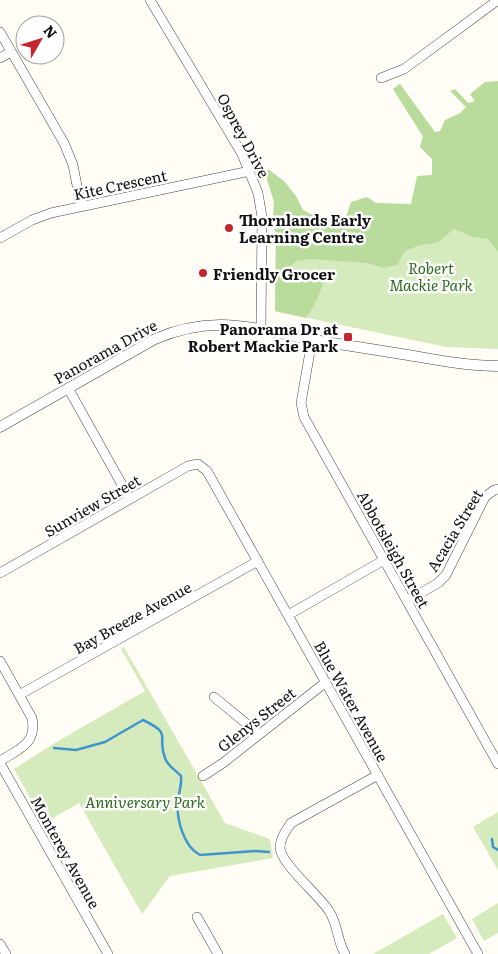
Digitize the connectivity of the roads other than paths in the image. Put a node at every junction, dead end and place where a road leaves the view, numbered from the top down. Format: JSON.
{"nodes":[{"id":1,"x":150,"y":0,"type":"edge"},
{"id":2,"x":498,"y":0,"type":"edge"},
{"id":3,"x":0,"y":32,"type":"edge"},
{"id":4,"x":11,"y":52,"type":"junction"},
{"id":5,"x":0,"y":58,"type":"edge"},
{"id":6,"x":381,"y":78,"type":"dead end"},
{"id":7,"x":250,"y":171,"type":"junction"},
{"id":8,"x":81,"y":206,"type":"junction"},
{"id":9,"x":0,"y":238,"type":"edge"},
{"id":10,"x":261,"y":328,"type":"junction"},
{"id":11,"x":312,"y":340,"type":"junction"},
{"id":12,"x":498,"y":366,"type":"edge"},
{"id":13,"x":68,"y":388,"type":"junction"},
{"id":14,"x":0,"y":427,"type":"edge"},
{"id":15,"x":198,"y":464,"type":"joint"},
{"id":16,"x":498,"y":489,"type":"edge"},
{"id":17,"x":130,"y":499,"type":"junction"},
{"id":18,"x":384,"y":560,"type":"junction"},
{"id":19,"x":258,"y":562,"type":"junction"},
{"id":20,"x":0,"y":573,"type":"edge"},
{"id":21,"x":407,"y":601,"type":"junction"},
{"id":22,"x":288,"y":615,"type":"junction"},
{"id":23,"x":0,"y":661,"type":"edge"},
{"id":24,"x":326,"y":682,"type":"junction"},
{"id":25,"x":19,"y":695,"type":"junction"},
{"id":26,"x":214,"y":697,"type":"dead end"},
{"id":27,"x":259,"y":734,"type":"junction"},
{"id":28,"x":0,"y":762,"type":"edge"},
{"id":29,"x":498,"y":764,"type":"edge"},
{"id":30,"x":378,"y":775,"type":"junction"},
{"id":31,"x":203,"y":776,"type":"dead end"},
{"id":32,"x":197,"y":917,"type":"dead end"},
{"id":33,"x":0,"y":944,"type":"edge"},
{"id":34,"x":6,"y":954,"type":"edge"},
{"id":35,"x":108,"y":954,"type":"edge"},
{"id":36,"x":218,"y":954,"type":"edge"},
{"id":37,"x":345,"y":954,"type":"edge"},
{"id":38,"x":478,"y":954,"type":"edge"}],
"edges":[{"from":1,"to":7,"type":"street","name":"Osprey Drive"},
{"from":2,"to":6,"type":"street"},
{"from":3,"to":4,"type":"street"},
{"from":4,"to":5,"type":"street"},
{"from":4,"to":8,"type":"street"},
{"from":7,"to":8,"type":"street","name":"Kite Crescent"},
{"from":7,"to":10,"type":"street","name":"Osprey Drive"},
{"from":8,"to":9,"type":"street","name":"Kite Crescent"},
{"from":10,"to":11,"type":"street","name":"Panorama Drive"},
{"from":10,"to":13,"type":"street","name":"Panorama Drive"},
{"from":11,"to":12,"type":"street","name":"Panorama Drive"},
{"from":11,"to":18,"type":"street","name":"Abbotsleigh Street"},
{"from":13,"to":14,"type":"street","name":"Panorama Drive"},
{"from":13,"to":17,"type":"street"},
{"from":15,"to":17,"type":"street","name":"Sunview Street"},
{"from":15,"to":19,"type":"street","name":"Blue Water Avenue"},
{"from":16,"to":21,"type":"street","name":"Acacia Street"},
{"from":17,"to":20,"type":"street","name":"Sunview Street"},
{"from":18,"to":21,"type":"street","name":"Abbotsleigh Street"},
{"from":18,"to":22,"type":"street"},
{"from":19,"to":22,"type":"street","name":"Blue Water Avenue"},
{"from":19,"to":25,"type":"street","name":"Bay Breeze Avenue"},
{"from":21,"to":29,"type":"street","name":"Abbotsleigh Street"},
{"from":22,"to":24,"type":"street","name":"Blue Water Avenue"},
{"from":23,"to":25,"type":"street"},
{"from":24,"to":27,"type":"street","name":"Glenys Street"},
{"from":24,"to":30,"type":"street","name":"Blue Water Avenue"},
{"from":25,"to":28,"type":"street"},
{"from":26,"to":27,"type":"street"},
{"from":27,"to":31,"type":"street","name":"Glenys Street"},
{"from":28,"to":35,"type":"street","name":"Monterey Avenue"},
{"from":30,"to":37,"type":"street"},
{"from":30,"to":38,"type":"street","name":"Blue Water Avenue"},
{"from":32,"to":36,"type":"street"},
{"from":33,"to":34,"type":"street"}]}
